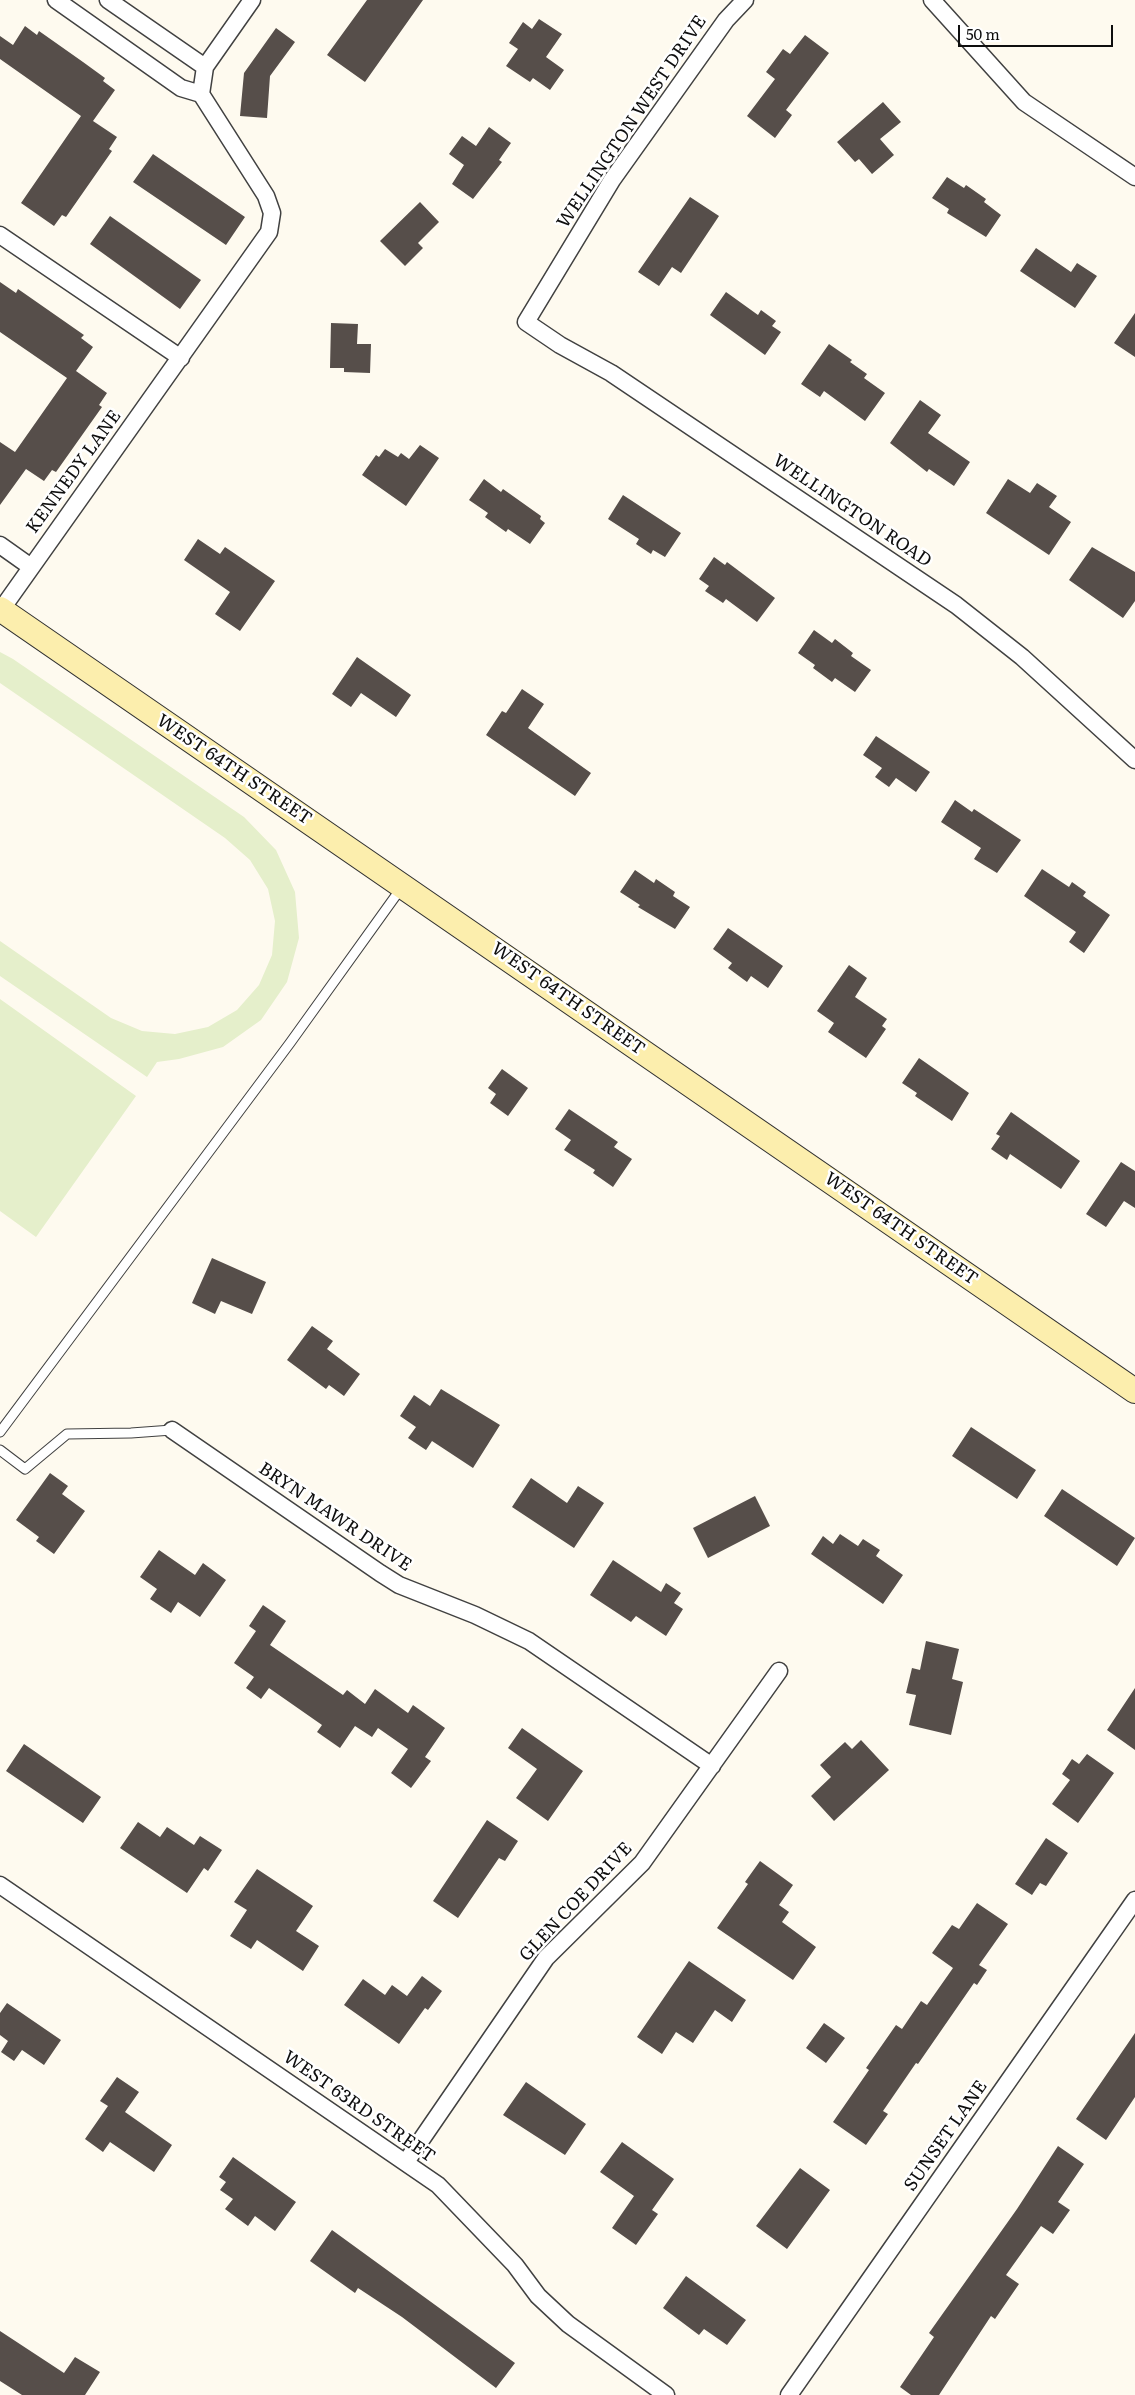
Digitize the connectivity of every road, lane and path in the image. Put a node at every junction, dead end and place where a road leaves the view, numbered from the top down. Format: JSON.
{"nodes":[{"id":1,"x":56,"y":0,"type":"edge"},
{"id":2,"x":108,"y":0,"type":"edge"},
{"id":3,"x":252,"y":0,"type":"edge"},
{"id":4,"x":745,"y":0,"type":"edge"},
{"id":5,"x":932,"y":0,"type":"edge"},
{"id":6,"x":205,"y":67,"type":"junction"},
{"id":7,"x":201,"y":94,"type":"junction"},
{"id":8,"x":1135,"y":177,"type":"edge"},
{"id":9,"x":0,"y":235,"type":"edge"},
{"id":10,"x":526,"y":322,"type":"joint"},
{"id":11,"x":181,"y":358,"type":"junction"},
{"id":12,"x":0,"y":545,"type":"edge"},
{"id":13,"x":31,"y":567,"type":"junction"},
{"id":14,"x":1,"y":610,"type":"edge"},
{"id":15,"x":1135,"y":760,"type":"edge"},
{"id":16,"x":403,"y":885,"type":"junction"},
{"id":17,"x":1135,"y":1391,"type":"edge"},
{"id":18,"x":172,"y":1430,"type":"joint"},
{"id":19,"x":0,"y":1432,"type":"edge"},
{"id":20,"x":0,"y":1450,"type":"edge"},
{"id":21,"x":779,"y":1672,"type":"dead end"},
{"id":22,"x":712,"y":1766,"type":"junction"},
{"id":23,"x":0,"y":1886,"type":"edge"},
{"id":24,"x":1135,"y":1900,"type":"edge"},
{"id":25,"x":406,"y":2162,"type":"junction"},
{"id":26,"x":666,"y":2395,"type":"edge"},
{"id":27,"x":789,"y":2395,"type":"edge"}],
"edges":[{"from":1,"to":7,"type":"street"},
{"from":2,"to":6,"type":"street"},
{"from":3,"to":6,"type":"street"},
{"from":4,"to":10,"type":"street","name":"WELLINGTON WEST DRIVE"},
{"from":5,"to":8,"type":"street"},
{"from":6,"to":7,"type":"street"},
{"from":7,"to":11,"type":"street","name":"KENNEDY LANE"},
{"from":9,"to":11,"type":"street"},
{"from":10,"to":15,"type":"street","name":"WELLINGTON ROAD"},
{"from":11,"to":13,"type":"street","name":"KENNEDY LANE"},
{"from":12,"to":13,"type":"street"},
{"from":13,"to":14,"type":"street","name":"KENNEDY LANE"},
{"from":14,"to":16,"type":"street","name":"WEST 64TH STREET"},
{"from":16,"to":17,"type":"street","name":"WEST 64TH STREET"},
{"from":16,"to":19,"type":"lane"},
{"from":18,"to":20,"type":"lane"},
{"from":18,"to":22,"type":"street","name":"BRYN MAWR DRIVE"},
{"from":21,"to":22,"type":"street","name":"GLEN COE DRIVE"},
{"from":22,"to":25,"type":"street","name":"GLEN COE DRIVE"},
{"from":23,"to":25,"type":"street","name":"WEST 63RD STREET"},
{"from":24,"to":27,"type":"street","name":"SUNSET LANE"},
{"from":25,"to":26,"type":"street","name":"WEST 63RD STREET"}]}
